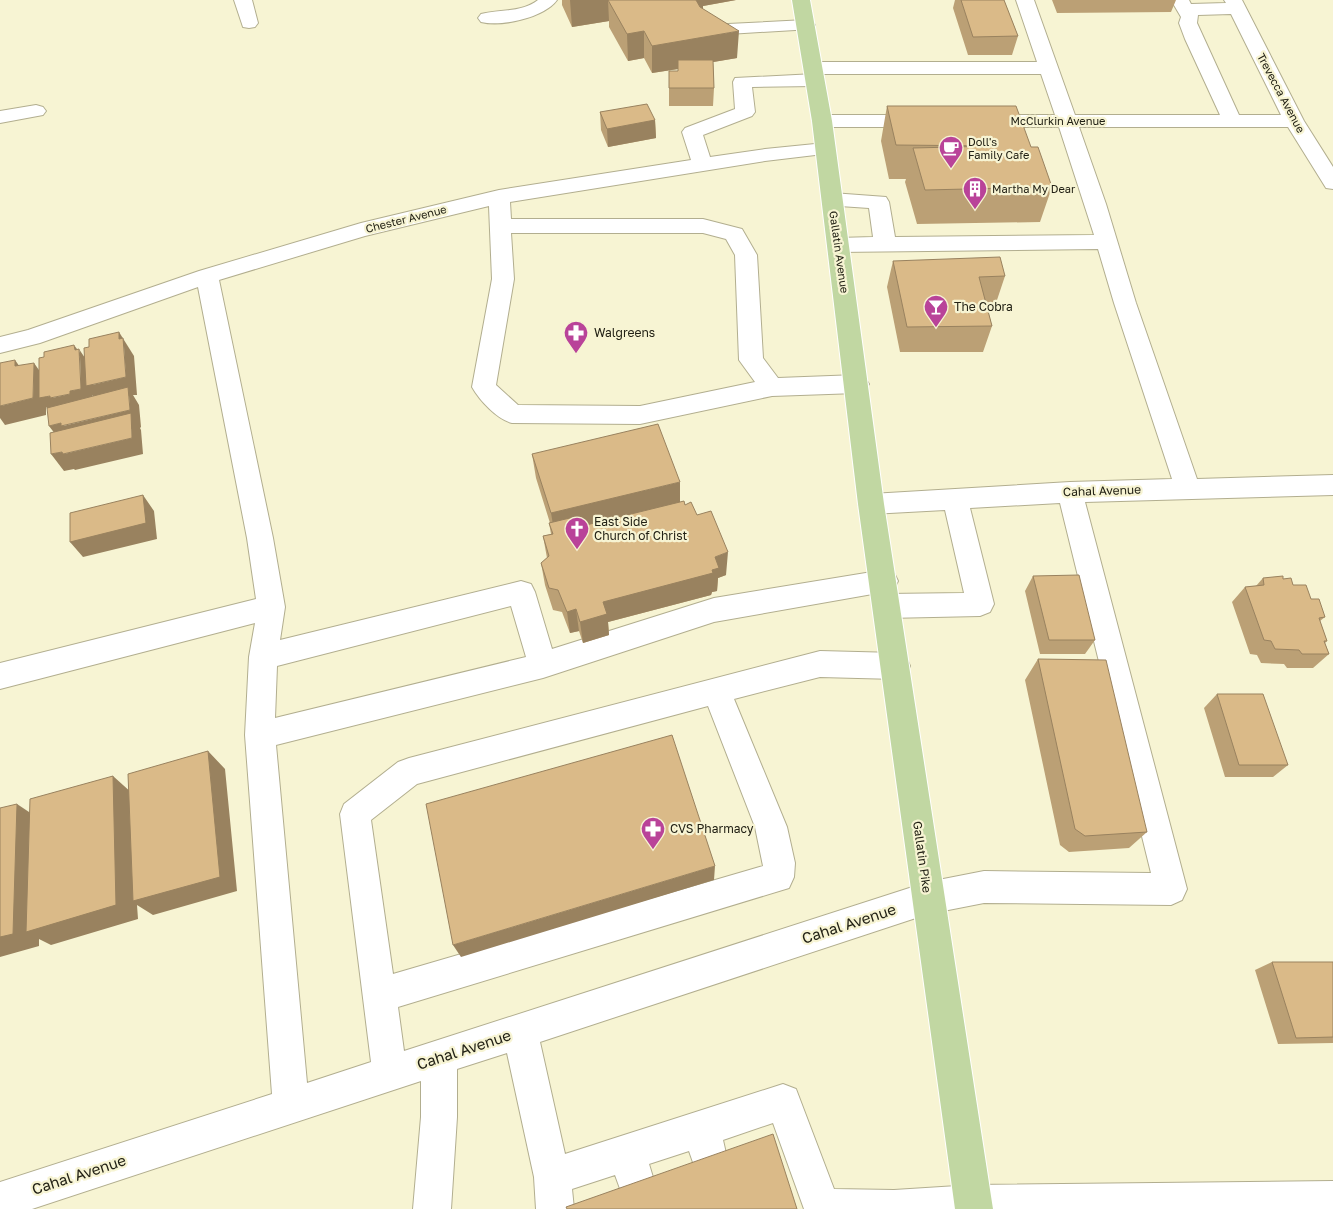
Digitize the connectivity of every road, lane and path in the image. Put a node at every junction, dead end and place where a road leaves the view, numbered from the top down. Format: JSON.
{"nodes":[{"id":1,"x":243,"y":0,"type":"edge"},
{"id":2,"x":548,"y":0,"type":"edge"},
{"id":3,"x":801,"y":0,"type":"edge"},
{"id":4,"x":1025,"y":0,"type":"edge"},
{"id":5,"x":1235,"y":4,"type":"edge"},
{"id":6,"x":1183,"y":5,"type":"edge"},
{"id":7,"x":488,"y":18,"type":"dead end"},
{"id":8,"x":249,"y":23,"type":"dead end"},
{"id":9,"x":806,"y":25,"type":"junction"},
{"id":10,"x":728,"y":29,"type":"edge"},
{"id":11,"x":1048,"y":68,"type":"junction"},
{"id":12,"x":814,"y":74,"type":"junction"},
{"id":13,"x":36,"y":111,"type":"dead end"},
{"id":14,"x":0,"y":118,"type":"edge"},
{"id":15,"x":822,"y":121,"type":"junction"},
{"id":16,"x":1067,"y":121,"type":"junction"},
{"id":17,"x":1232,"y":121,"type":"junction"},
{"id":18,"x":1294,"y":121,"type":"junction"},
{"id":19,"x":1312,"y":148,"type":"junction"},
{"id":20,"x":1333,"y":148,"type":"edge"},
{"id":21,"x":825,"y":149,"type":"junction"},
{"id":22,"x":702,"y":165,"type":"junction"},
{"id":23,"x":1333,"y":183,"type":"edge"},
{"id":24,"x":499,"y":197,"type":"junction"},
{"id":25,"x":832,"y":200,"type":"junction"},
{"id":26,"x":501,"y":226,"type":"junction"},
{"id":27,"x":1107,"y":242,"type":"junction"},
{"id":28,"x":885,"y":244,"type":"junction"},
{"id":29,"x":838,"y":245,"type":"junction"},
{"id":30,"x":207,"y":276,"type":"junction"},
{"id":31,"x":0,"y":345,"type":"edge"},
{"id":32,"x":857,"y":384,"type":"junction"},
{"id":33,"x":772,"y":387,"type":"junction"},
{"id":34,"x":1333,"y":485,"type":"edge"},
{"id":35,"x":1188,"y":488,"type":"junction"},
{"id":36,"x":1070,"y":492,"type":"junction"},
{"id":37,"x":954,"y":498,"type":"junction"},
{"id":38,"x":871,"y":504,"type":"junction"},
{"id":39,"x":886,"y":594,"type":"junction"},
{"id":40,"x":271,"y":608,"type":"junction"},
{"id":41,"x":263,"y":657,"type":"junction"},
{"id":42,"x":543,"y":665,"type":"junction"},
{"id":43,"x":896,"y":666,"type":"junction"},
{"id":44,"x":0,"y":676,"type":"edge"},
{"id":45,"x":716,"y":691,"type":"junction"},
{"id":46,"x":260,"y":735,"type":"junction"},
{"id":47,"x":928,"y":898,"type":"junction"},
{"id":48,"x":380,"y":995,"type":"junction"},
{"id":49,"x":520,"y":1032,"type":"junction"},
{"id":50,"x":439,"y":1059,"type":"junction"},
{"id":51,"x":390,"y":1074,"type":"junction"},
{"id":52,"x":291,"y":1106,"type":"junction"},
{"id":53,"x":553,"y":1193,"type":"edge"},
{"id":54,"x":1333,"y":1200,"type":"edge"},
{"id":55,"x":0,"y":1201,"type":"edge"},
{"id":56,"x":1197,"y":1206,"type":"edge"},
{"id":57,"x":974,"y":1207,"type":"edge"},
{"id":58,"x":432,"y":1209,"type":"edge"},
{"id":59,"x":822,"y":1209,"type":"edge"}],
"edges":[{"from":1,"to":8,"type":"street"},
{"from":2,"to":7,"type":"street"},
{"from":3,"to":9,"type":"main road","name":"Gallatin Avenue"},
{"from":4,"to":11,"type":"street"},
{"from":5,"to":6,"type":"street"},
{"from":5,"to":18,"type":"street","name":"Trevecca Avenue"},
{"from":6,"to":17,"type":"street"},
{"from":9,"to":10,"type":"street"},
{"from":9,"to":12,"type":"main road","name":"Gallatin Avenue"},
{"from":11,"to":12,"type":"street"},
{"from":11,"to":16,"type":"street"},
{"from":12,"to":15,"type":"main road","name":"Gallatin Avenue"},
{"from":12,"to":22,"type":"street"},
{"from":13,"to":14,"type":"street"},
{"from":15,"to":16,"type":"street","name":"McClurkin Avenue"},
{"from":15,"to":21,"type":"main road","name":"Gallatin Avenue"},
{"from":16,"to":17,"type":"street","name":"McClurkin Avenue"},
{"from":16,"to":27,"type":"street"},
{"from":17,"to":18,"type":"street","name":"McClurkin Avenue"},
{"from":18,"to":19,"type":"street","name":"Trevecca Avenue"},
{"from":19,"to":20,"type":"street"},
{"from":19,"to":23,"type":"street","name":"Trevecca Avenue"},
{"from":21,"to":22,"type":"street","name":"Chester Avenue"},
{"from":21,"to":25,"type":"main road","name":"Gallatin Avenue"},
{"from":22,"to":24,"type":"street","name":"Chester Avenue"},
{"from":24,"to":26,"type":"street"},
{"from":24,"to":30,"type":"street","name":"Chester Avenue"},
{"from":25,"to":28,"type":"street"},
{"from":25,"to":29,"type":"main road","name":"Gallatin Avenue"},
{"from":26,"to":33,"type":"street"},
{"from":26,"to":33,"type":"street"},
{"from":27,"to":28,"type":"street"},
{"from":27,"to":35,"type":"street"},
{"from":28,"to":29,"type":"street"},
{"from":29,"to":32,"type":"main road","name":"Gallatin Avenue"},
{"from":30,"to":31,"type":"street","name":"Chester Avenue"},
{"from":30,"to":40,"type":"street"},
{"from":32,"to":33,"type":"street"},
{"from":32,"to":38,"type":"main road","name":"Gallatin Avenue"},
{"from":34,"to":35,"type":"street","name":"Cahal Avenue"},
{"from":35,"to":36,"type":"street","name":"Cahal Avenue"},
{"from":36,"to":37,"type":"street","name":"Cahal Avenue"},
{"from":36,"to":47,"type":"street","name":"Cahal Avenue"},
{"from":37,"to":38,"type":"street","name":"Cahal Avenue"},
{"from":37,"to":39,"type":"street"},
{"from":38,"to":39,"type":"main road","name":"Gallatin Pike"},
{"from":39,"to":42,"type":"street"},
{"from":39,"to":43,"type":"main road","name":"Gallatin Pike"},
{"from":40,"to":41,"type":"street"},
{"from":40,"to":44,"type":"street"},
{"from":41,"to":42,"type":"street"},
{"from":41,"to":46,"type":"street"},
{"from":42,"to":46,"type":"street"},
{"from":43,"to":45,"type":"street"},
{"from":43,"to":47,"type":"main road","name":"Gallatin Pike"},
{"from":45,"to":48,"type":"street"},
{"from":45,"to":48,"type":"street"},
{"from":46,"to":52,"type":"street"},
{"from":47,"to":49,"type":"street","name":"Cahal Avenue"},
{"from":47,"to":57,"type":"main road","name":"Gallatin Pike"},
{"from":48,"to":51,"type":"street"},
{"from":49,"to":50,"type":"street","name":"Cahal Avenue"},
{"from":49,"to":53,"type":"street"},
{"from":50,"to":51,"type":"street","name":"Cahal Avenue"},
{"from":50,"to":58,"type":"street"},
{"from":51,"to":52,"type":"street","name":"Cahal Avenue"},
{"from":52,"to":55,"type":"street","name":"Cahal Avenue"},
{"from":53,"to":59,"type":"street"},
{"from":54,"to":56,"type":"street"},
{"from":56,"to":57,"type":"street"},
{"from":57,"to":59,"type":"street"}]}
